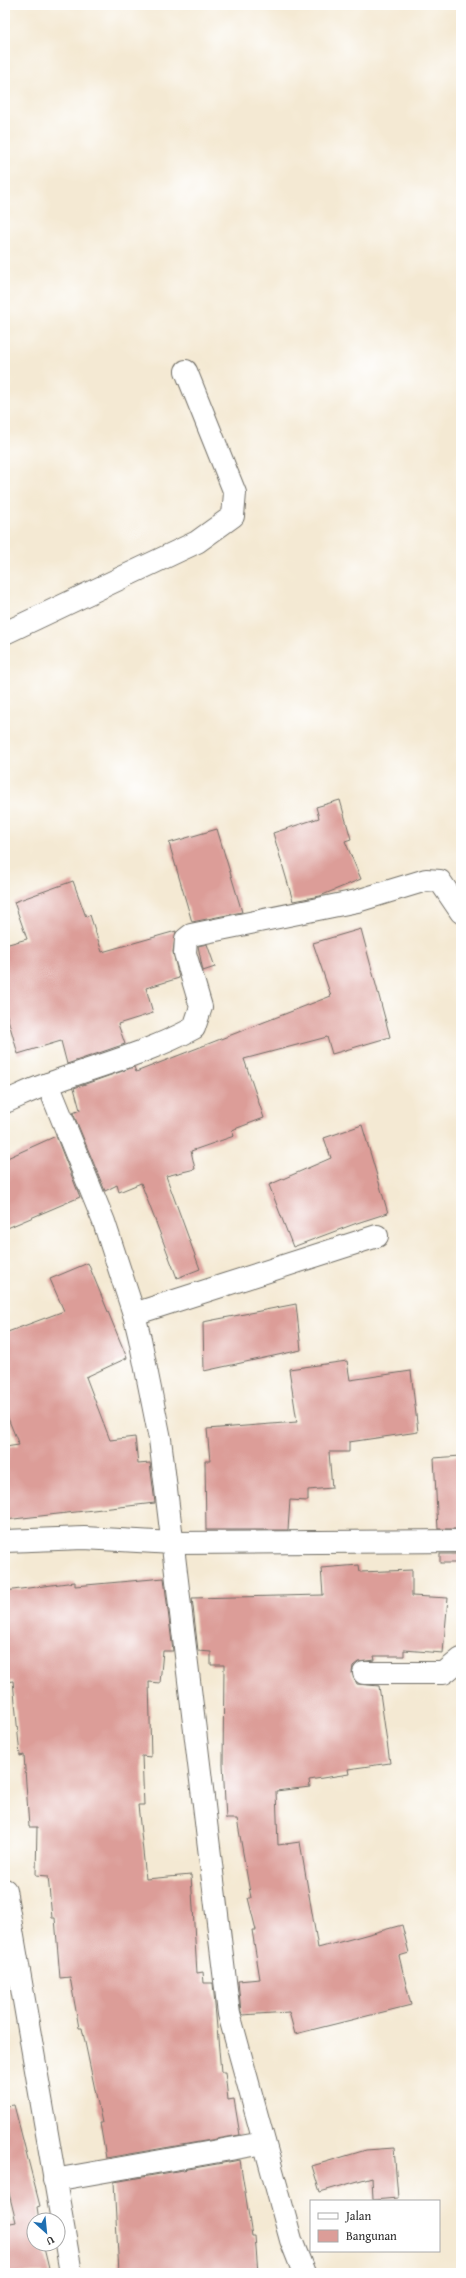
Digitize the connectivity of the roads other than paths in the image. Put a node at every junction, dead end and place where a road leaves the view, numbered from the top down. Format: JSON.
{"nodes":[{"id":1,"x":186,"y":371,"type":"dead end"},
{"id":2,"x":5,"y":634,"type":"edge"},
{"id":3,"x":461,"y":912,"type":"edge"},
{"id":4,"x":48,"y":1084,"type":"junction"},
{"id":5,"x":5,"y":1102,"type":"edge"},
{"id":6,"x":377,"y":1236,"type":"dead end"},
{"id":7,"x":134,"y":1314,"type":"junction"},
{"id":8,"x":5,"y":1541,"type":"edge"},
{"id":9,"x":461,"y":1541,"type":"edge"},
{"id":10,"x":173,"y":1543,"type":"junction"},
{"id":11,"x":461,"y":1659,"type":"edge"},
{"id":12,"x":364,"y":1673,"type":"dead end"},
{"id":13,"x":5,"y":1890,"type":"edge"},
{"id":14,"x":264,"y":2143,"type":"junction"},
{"id":15,"x":54,"y":2180,"type":"junction"},
{"id":16,"x":71,"y":2273,"type":"edge"},
{"id":17,"x":304,"y":2273,"type":"edge"}],
"edges":[{"from":1,"to":2,"type":"street"},
{"from":3,"to":4,"type":"street"},
{"from":4,"to":5,"type":"street"},
{"from":4,"to":7,"type":"street"},
{"from":6,"to":7,"type":"street"},
{"from":7,"to":10,"type":"street"},
{"from":8,"to":10,"type":"street"},
{"from":9,"to":10,"type":"street"},
{"from":10,"to":14,"type":"street"},
{"from":11,"to":12,"type":"street"},
{"from":13,"to":15,"type":"street"},
{"from":14,"to":15,"type":"street"},
{"from":14,"to":17,"type":"street"},
{"from":15,"to":16,"type":"street"}]}
